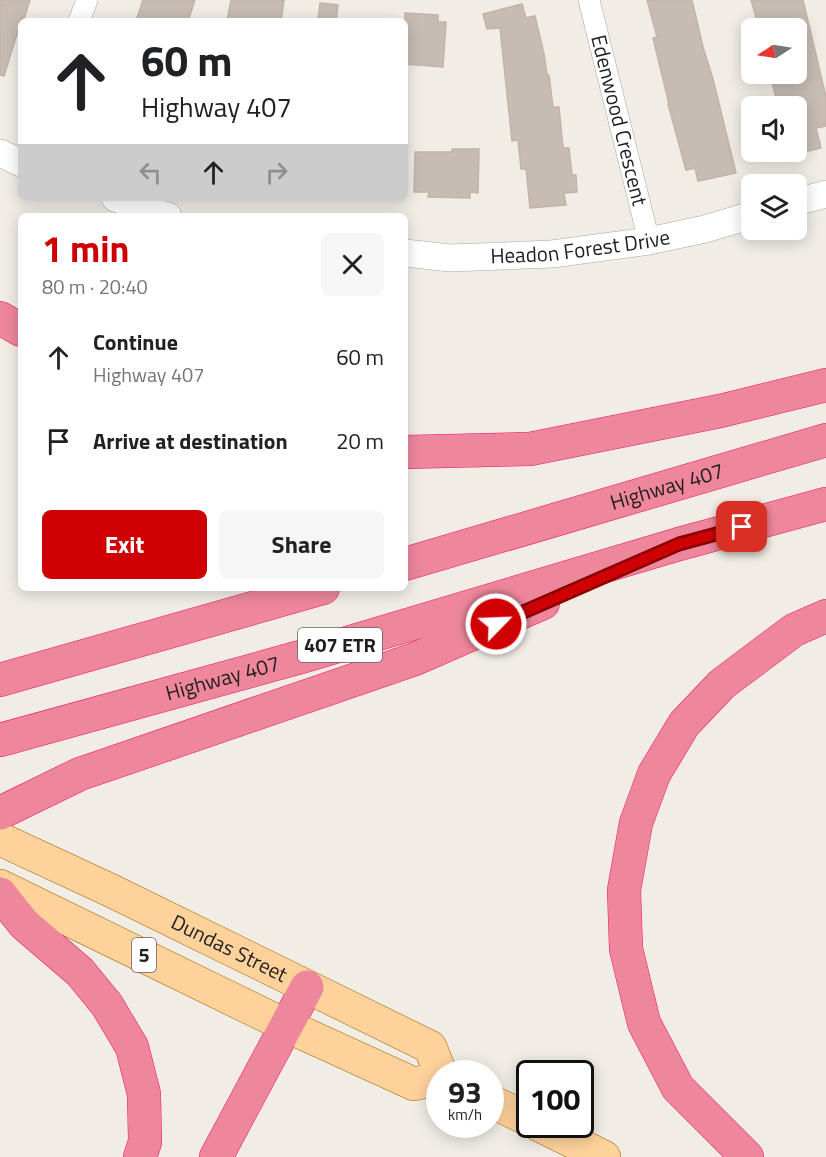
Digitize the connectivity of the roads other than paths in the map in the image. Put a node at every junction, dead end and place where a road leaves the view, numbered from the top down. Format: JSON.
{"nodes":[{"id":1,"x":87,"y":0,"type":"edge"},
{"id":2,"x":589,"y":0,"type":"edge"},
{"id":3,"x":80,"y":18,"type":"edge"},
{"id":4,"x":0,"y":153,"type":"edge"},
{"id":5,"x":18,"y":162,"type":"edge"},
{"id":6,"x":826,"y":194,"type":"edge"},
{"id":7,"x":807,"y":199,"type":"edge"},
{"id":8,"x":124,"y":201,"type":"edge"},
{"id":9,"x":159,"y":213,"type":"edge"},
{"id":10,"x":741,"y":218,"type":"edge"},
{"id":11,"x":649,"y":241,"type":"junction"},
{"id":12,"x":408,"y":253,"type":"edge"},
{"id":13,"x":0,"y":318,"type":"edge"},
{"id":14,"x":18,"y":328,"type":"edge"},
{"id":15,"x":826,"y":385,"type":"edge"},
{"id":16,"x":826,"y":441,"type":"edge"},
{"id":17,"x":408,"y":452,"type":"edge"},
{"id":18,"x":826,"y":504,"type":"edge"},
{"id":19,"x":679,"y":544,"type":"junction"},
{"id":20,"x":408,"y":563,"type":"edge"},
{"id":21,"x":312,"y":591,"type":"edge"},
{"id":22,"x":826,"y":616,"type":"edge"},
{"id":23,"x":0,"y":680,"type":"edge"},
{"id":24,"x":0,"y":740,"type":"edge"},
{"id":25,"x":0,"y":813,"type":"edge"},
{"id":26,"x":0,"y":839,"type":"edge"},
{"id":27,"x":0,"y":886,"type":"edge"},
{"id":28,"x":0,"y":894,"type":"edge"},
{"id":29,"x":307,"y":987,"type":"junction"},
{"id":30,"x":287,"y":1026,"type":"junction"},
{"id":31,"x":434,"y":1060,"type":"edge"},
{"id":32,"x":426,"y":1080,"type":"edge"},
{"id":33,"x":565,"y":1138,"type":"edge"},
{"id":34,"x":140,"y":1157,"type":"edge"},
{"id":35,"x":216,"y":1157,"type":"edge"},
{"id":36,"x":604,"y":1157,"type":"edge"},
{"id":37,"x":747,"y":1157,"type":"edge"}],
"edges":[{"from":1,"to":3,"type":"street"},
{"from":2,"to":11,"type":"street","name":"Edenwood Crescent"},
{"from":4,"to":5,"type":"street"},
{"from":6,"to":7,"type":"street"},
{"from":8,"to":9,"type":"street"},
{"from":10,"to":11,"type":"street","name":"Headon Forest Drive"},
{"from":11,"to":12,"type":"street","name":"Headon Forest Drive"},
{"from":13,"to":14,"type":"highway"},
{"from":15,"to":17,"type":"highway"},
{"from":16,"to":20,"type":"highway","name":"Highway 407"},
{"from":18,"to":19,"type":"highway","name":"Highway 407","number":"407 ETR"},
{"from":19,"to":24,"type":"highway","name":"Highway 407","number":"407 ETR"},
{"from":19,"to":25,"type":"highway"},
{"from":21,"to":23,"type":"highway"},
{"from":22,"to":37,"type":"highway"},
{"from":26,"to":29,"type":"main road","name":"Dundas Street","number":"5"},
{"from":27,"to":30,"type":"main road","name":"Dundas Street","number":"5"},
{"from":28,"to":34,"type":"highway"},
{"from":29,"to":30,"type":"highway"},
{"from":29,"to":31,"type":"main road","name":"Dundas Street","number":"5"},
{"from":30,"to":32,"type":"main road","name":"Dundas Street","number":"5"},
{"from":30,"to":35,"type":"highway"},
{"from":33,"to":36,"type":"main road"}]}
